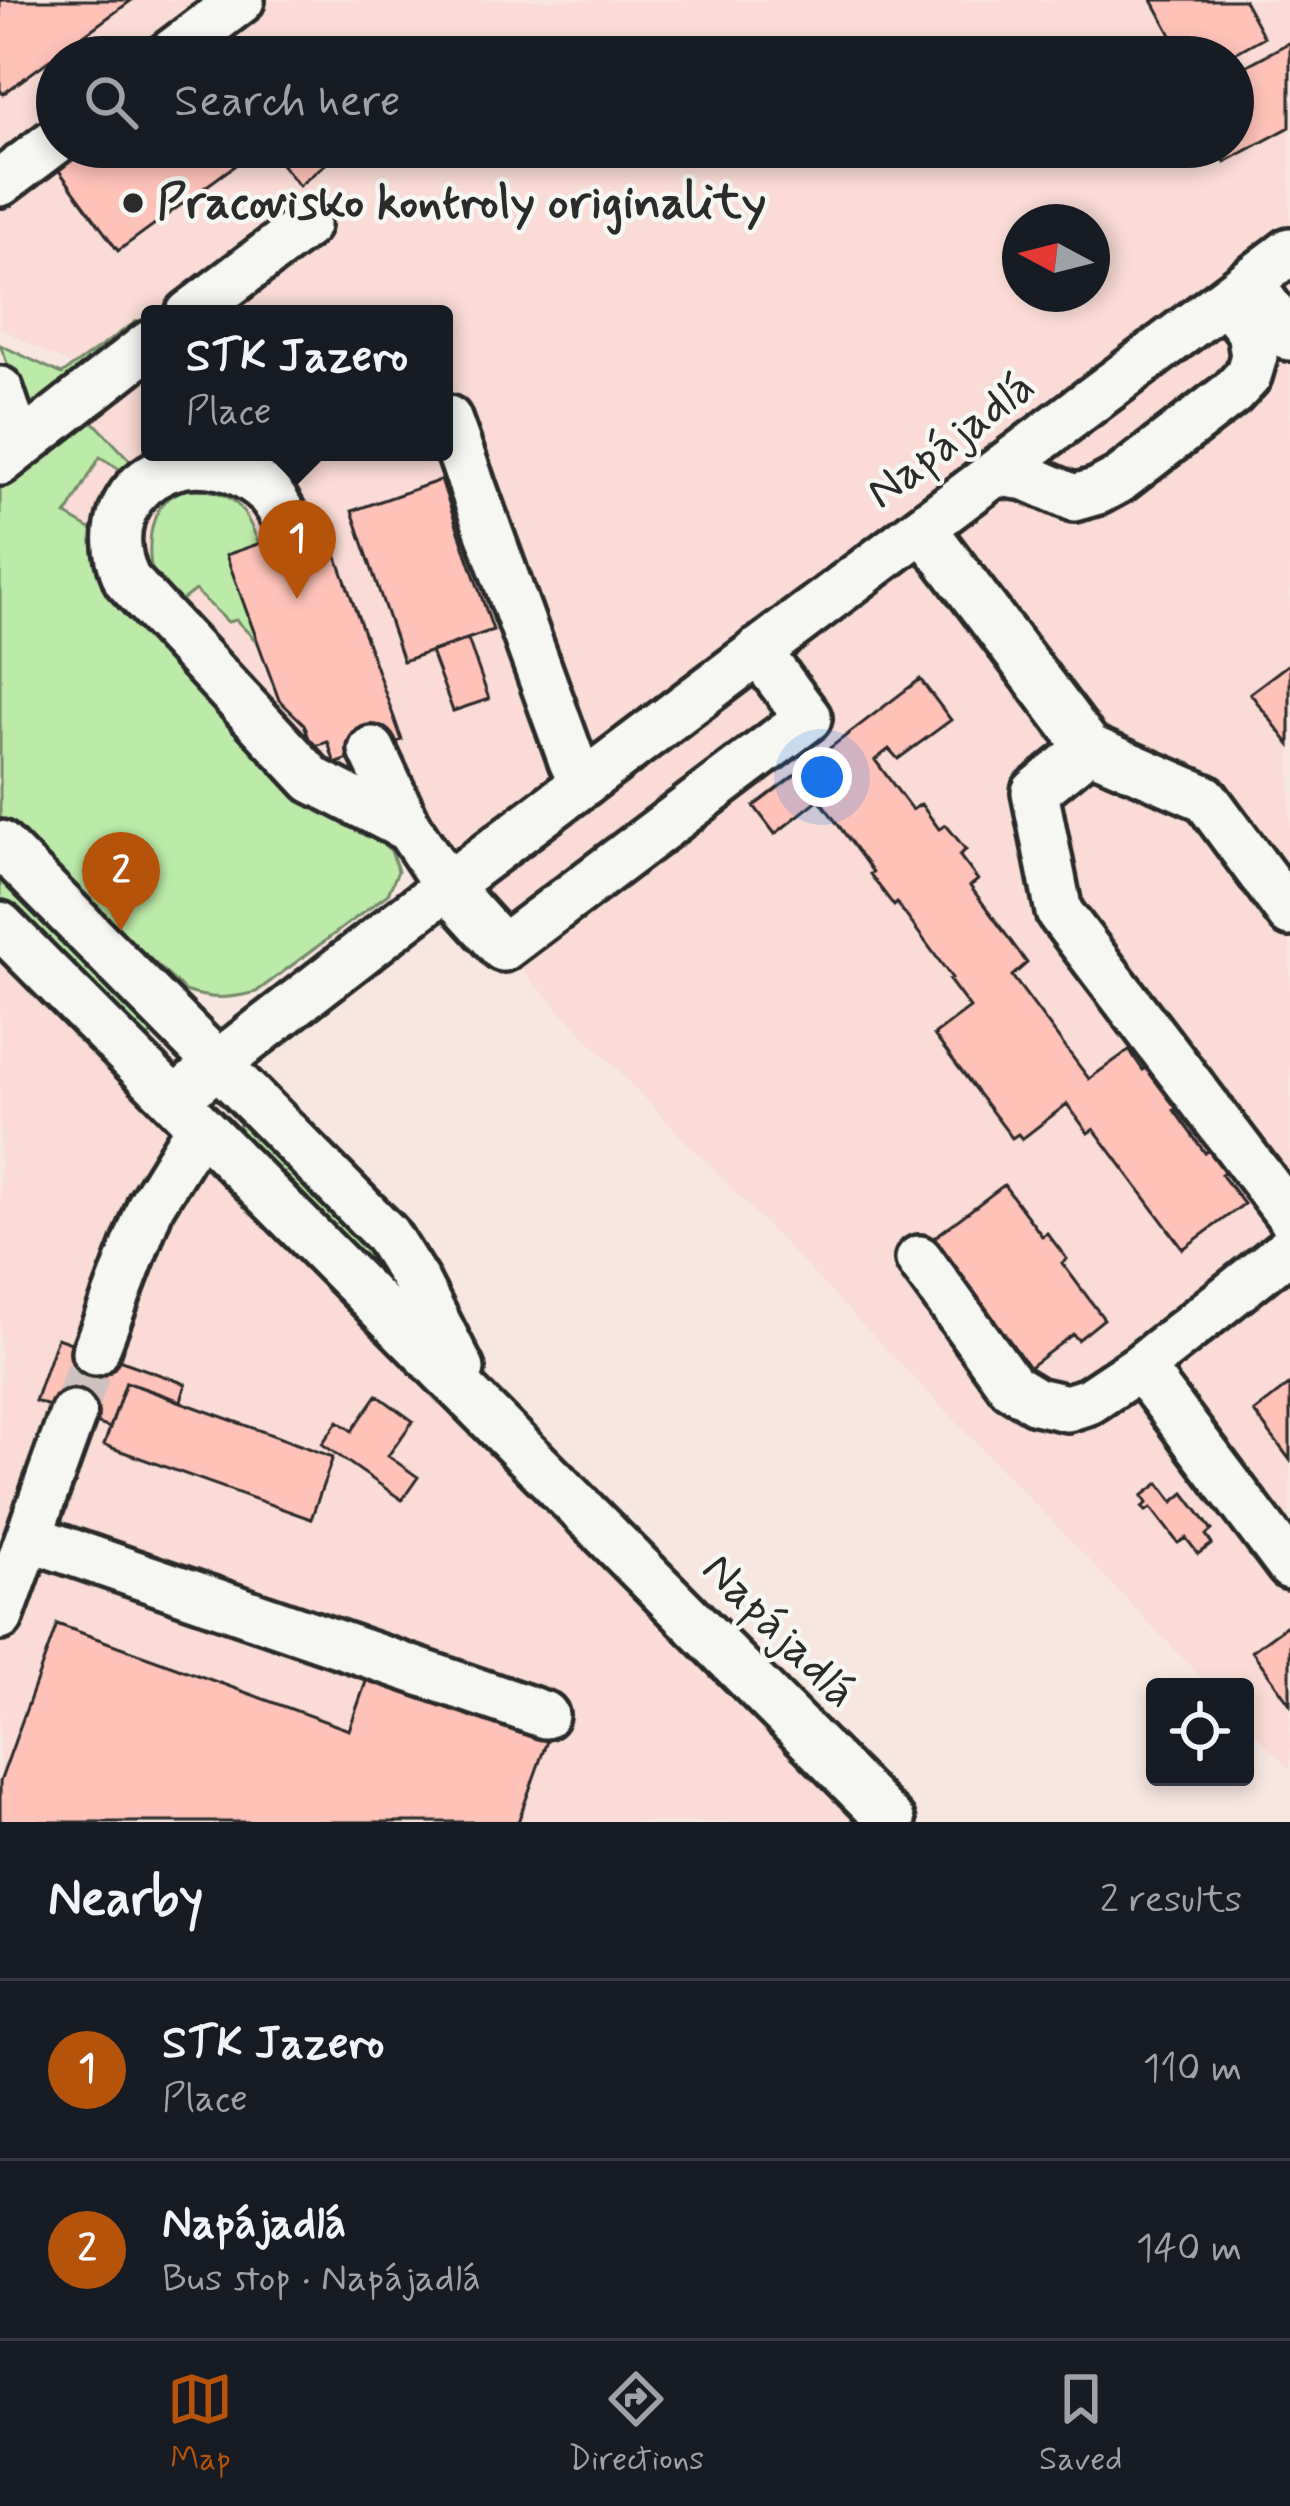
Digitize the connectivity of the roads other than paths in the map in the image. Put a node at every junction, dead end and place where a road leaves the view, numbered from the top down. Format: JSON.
{"nodes":[{"id":1,"x":241,"y":0,"type":"edge"},
{"id":2,"x":194,"y":36,"type":"edge"},
{"id":3,"x":36,"y":156,"type":"edge"},
{"id":4,"x":0,"y":183,"type":"edge"},
{"id":5,"x":306,"y":225,"type":"dead end"},
{"id":6,"x":1290,"y":251,"type":"edge"},
{"id":7,"x":1239,"y":292,"type":"junction"},
{"id":8,"x":202,"y":305,"type":"edge"},
{"id":9,"x":1290,"y":337,"type":"edge"},
{"id":10,"x":141,"y":351,"type":"edge"},
{"id":11,"x":0,"y":390,"type":"edge"},
{"id":12,"x":453,"y":432,"type":"edge"},
{"id":13,"x":9,"y":455,"type":"edge"},
{"id":14,"x":998,"y":473,"type":"junction"},
{"id":15,"x":922,"y":528,"type":"junction"},
{"id":16,"x":294,"y":533,"type":"dead end"},
{"id":17,"x":758,"y":651,"type":"junction"},
{"id":18,"x":1089,"y":748,"type":"junction"},
{"id":19,"x":372,"y":750,"type":"dead end"},
{"id":20,"x":582,"y":784,"type":"junction"},
{"id":21,"x":409,"y":829,"type":"junction"},
{"id":22,"x":0,"y":844,"type":"edge"},
{"id":23,"x":447,"y":886,"type":"junction"},
{"id":24,"x":1290,"y":913,"type":"edge"},
{"id":25,"x":0,"y":925,"type":"edge"},
{"id":26,"x":217,"y":1064,"type":"junction"},
{"id":27,"x":188,"y":1113,"type":"junction"},
{"id":28,"x":1290,"y":1216,"type":"edge"},
{"id":29,"x":1290,"y":1248,"type":"edge"},
{"id":30,"x":919,"y":1259,"type":"dead end"},
{"id":31,"x":94,"y":1352,"type":"tunnel mouth"},
{"id":32,"x":1140,"y":1366,"type":"junction"},
{"id":33,"x":487,"y":1413,"type":"junction"},
{"id":34,"x":73,"y":1414,"type":"tunnel mouth"},
{"id":35,"x":30,"y":1538,"type":"junction"},
{"id":36,"x":1290,"y":1566,"type":"edge"},
{"id":37,"x":0,"y":1617,"type":"edge"},
{"id":38,"x":545,"y":1715,"type":"dead end"},
{"id":39,"x":892,"y":1822,"type":"edge"}],
"edges":[{"from":1,"to":2,"type":"street"},
{"from":3,"to":4,"type":"street"},
{"from":5,"to":8,"type":"street"},
{"from":6,"to":7,"type":"street","name":"Napájadlá"},
{"from":7,"to":9,"type":"street"},
{"from":7,"to":14,"type":"street","name":"Napájadlá"},
{"from":7,"to":14,"type":"street"},
{"from":10,"to":13,"type":"street"},
{"from":11,"to":13,"type":"street"},
{"from":12,"to":20,"type":"street"},
{"from":14,"to":15,"type":"street","name":"Napájadlá"},
{"from":15,"to":17,"type":"street","name":"Napájadlá"},
{"from":15,"to":18,"type":"street"},
{"from":16,"to":21,"type":"street"},
{"from":17,"to":20,"type":"street","name":"Napájadlá"},
{"from":17,"to":23,"type":"street"},
{"from":18,"to":24,"type":"street"},
{"from":18,"to":28,"type":"street"},
{"from":19,"to":21,"type":"street"},
{"from":20,"to":23,"type":"street","name":"Napájadlá"},
{"from":21,"to":23,"type":"street"},
{"from":22,"to":26,"type":"street","name":"Napájadlá"},
{"from":23,"to":26,"type":"street","name":"Napájadlá"},
{"from":25,"to":27,"type":"street","name":"Napájadlá"},
{"from":26,"to":27,"type":"street","name":"Napájadlá"},
{"from":26,"to":33,"type":"street","name":"Napájadlá"},
{"from":27,"to":31,"type":"street"},
{"from":27,"to":33,"type":"street","name":"Napájadlá"},
{"from":29,"to":32,"type":"street"},
{"from":30,"to":32,"type":"street"},
{"from":32,"to":36,"type":"street"},
{"from":33,"to":39,"type":"street","name":"Napájadlá"},
{"from":34,"to":35,"type":"street"},
{"from":35,"to":37,"type":"street"},
{"from":35,"to":38,"type":"street"}]}
